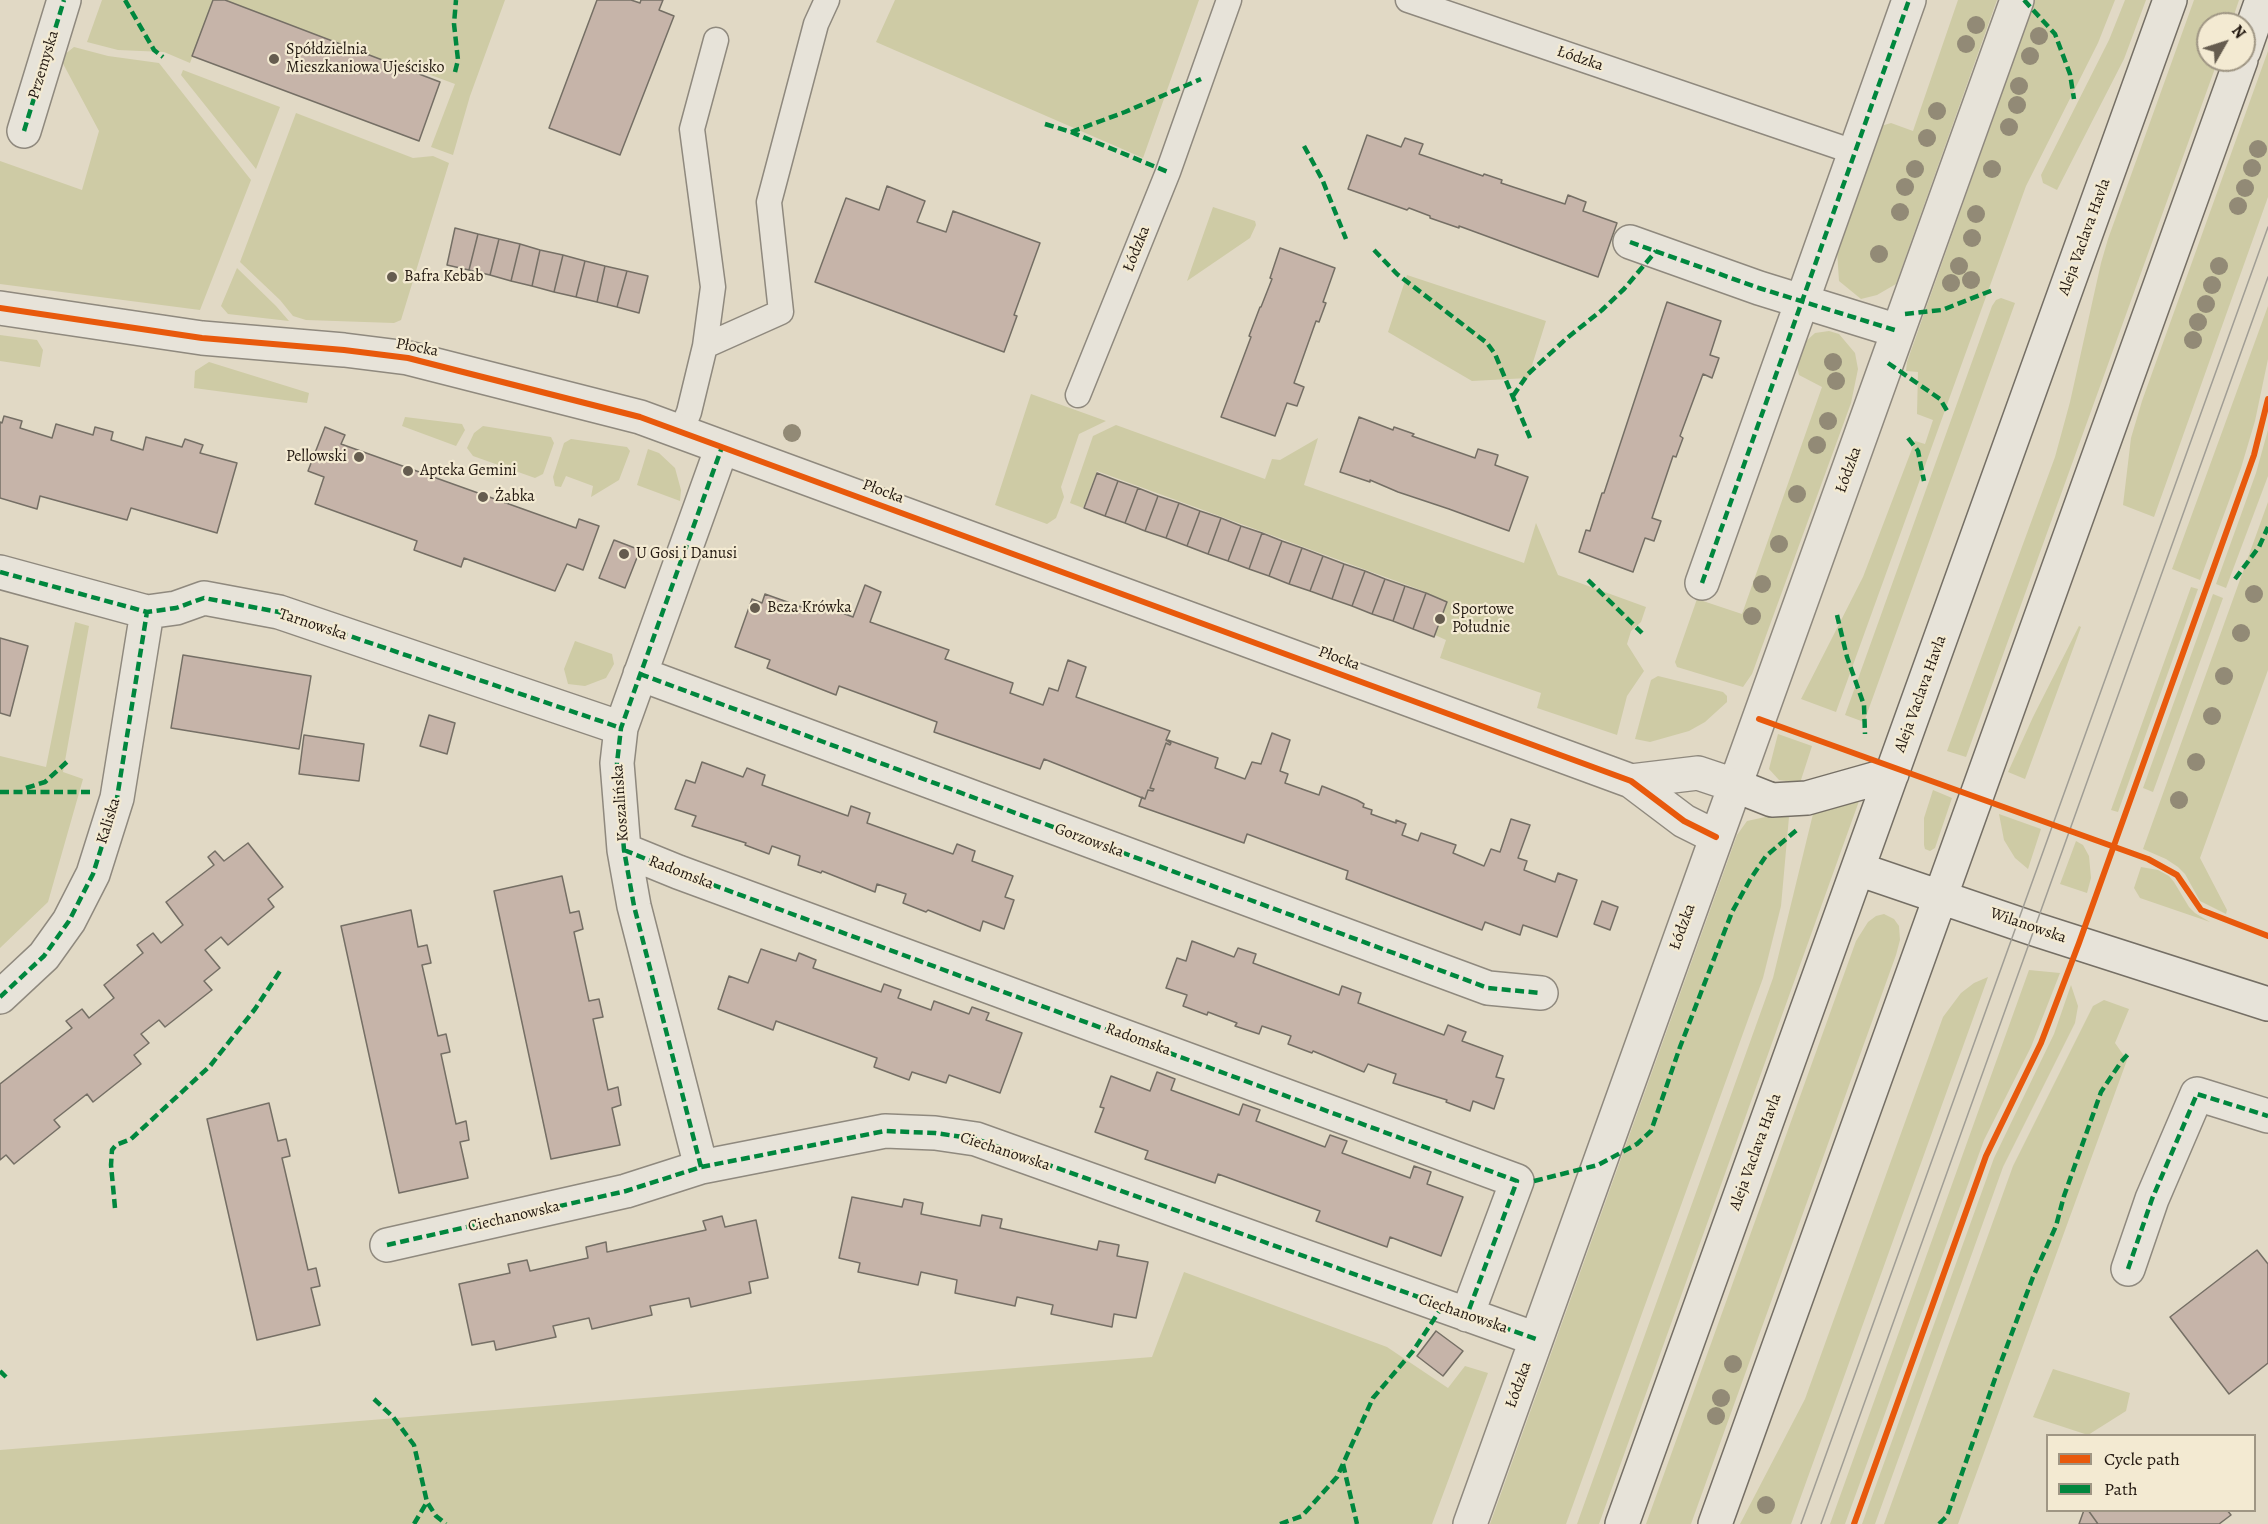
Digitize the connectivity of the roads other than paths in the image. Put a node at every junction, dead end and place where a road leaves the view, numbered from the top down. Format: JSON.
{"nodes":[{"id":1,"x":64,"y":0,"type":"edge"},
{"id":2,"x":827,"y":0,"type":"edge"},
{"id":3,"x":1229,"y":0,"type":"edge"},
{"id":4,"x":1408,"y":0,"type":"edge"},
{"id":5,"x":1909,"y":0,"type":"edge"},
{"id":6,"x":2017,"y":0,"type":"edge"},
{"id":7,"x":2170,"y":0,"type":"edge"},
{"id":8,"x":2262,"y":0,"type":"edge"},
{"id":9,"x":2256,"y":17,"type":"edge"},
{"id":10,"x":716,"y":40,"type":"dead end"},
{"id":11,"x":2237,"y":72,"type":"edge"},
{"id":12,"x":24,"y":131,"type":"dead end"},
{"id":13,"x":1854,"y":152,"type":"junction"},
{"id":14,"x":1630,"y":242,"type":"dead end"},
{"id":15,"x":1802,"y":301,"type":"junction"},
{"id":16,"x":0,"y":308,"type":"edge"},
{"id":17,"x":1898,"y":331,"type":"junction"},
{"id":18,"x":705,"y":346,"type":"junction"},
{"id":19,"x":1078,"y":395,"type":"dead end"},
{"id":20,"x":681,"y":431,"type":"junction"},
{"id":21,"x":722,"y":447,"type":"junction"},
{"id":22,"x":0,"y":572,"type":"edge"},
{"id":23,"x":1702,"y":583,"type":"dead end"},
{"id":24,"x":147,"y":612,"type":"junction"},
{"id":25,"x":640,"y":674,"type":"junction"},
{"id":26,"x":621,"y":728,"type":"junction"},
{"id":27,"x":1892,"y":774,"type":"junction"},
{"id":28,"x":1631,"y":781,"type":"junction"},
{"id":29,"x":1734,"y":785,"type":"junction"},
{"id":30,"x":1716,"y":837,"type":"junction"},
{"id":31,"x":624,"y":850,"type":"junction"},
{"id":32,"x":1858,"y":869,"type":"junction"},
{"id":33,"x":1942,"y":896,"type":"junction"},
{"id":34,"x":1541,"y":993,"type":"dead end"},
{"id":35,"x":0,"y":998,"type":"edge"},
{"id":36,"x":2268,"y":1004,"type":"edge"},
{"id":37,"x":2268,"y":1116,"type":"edge"},
{"id":38,"x":701,"y":1167,"type":"junction"},
{"id":39,"x":387,"y":1245,"type":"dead end"},
{"id":40,"x":2128,"y":1269,"type":"dead end"},
{"id":41,"x":1467,"y":1315,"type":"junction"},
{"id":42,"x":1536,"y":1339,"type":"junction"},
{"id":43,"x":1470,"y":1524,"type":"edge"},
{"id":44,"x":1622,"y":1524,"type":"edge"},
{"id":45,"x":1715,"y":1524,"type":"edge"}],
"edges":[{"from":1,"to":12,"type":"street","name":"Przemyska"},
{"from":2,"to":18,"type":"lane"},
{"from":3,"to":19,"type":"lane","name":"Łódzka"},
{"from":4,"to":13,"type":"lane","name":"Łódzka"},
{"from":5,"to":13,"type":"street"},
{"from":6,"to":17,"type":"street","name":"Łódzka"},
{"from":7,"to":27,"type":"street","name":"Aleja Vaclava Havla"},
{"from":8,"to":9,"type":"street"},
{"from":10,"to":18,"type":"lane"},
{"from":11,"to":33,"type":"street"},
{"from":13,"to":15,"type":"street"},
{"from":14,"to":15,"type":"street"},
{"from":15,"to":17,"type":"street"},
{"from":15,"to":23,"type":"street"},
{"from":16,"to":20,"type":"street","name":"Płocka"},
{"from":17,"to":29,"type":"street","name":"Łódzka"},
{"from":18,"to":20,"type":"lane"},
{"from":20,"to":21,"type":"street","name":"Płocka"},
{"from":21,"to":25,"type":"street","name":"Koszalińska"},
{"from":21,"to":28,"type":"street","name":"Płocka"},
{"from":22,"to":24,"type":"street","name":"Tarnowska"},
{"from":24,"to":26,"type":"street","name":"Tarnowska"},
{"from":24,"to":35,"type":"street","name":"Kaliska"},
{"from":25,"to":26,"type":"street","name":"Koszalińska"},
{"from":25,"to":34,"type":"street","name":"Gorzowska"},
{"from":26,"to":31,"type":"street","name":"Koszalińska"},
{"from":27,"to":29,"type":"street","name":"Płocka"},
{"from":27,"to":32,"type":"street","name":"Aleja Vaclava Havla"},
{"from":28,"to":29,"type":"street","name":"Płocka"},
{"from":28,"to":30,"type":"street","name":"Płocka"},
{"from":29,"to":30,"type":"street","name":"Łódzka"},
{"from":30,"to":42,"type":"street","name":"Łódzka"},
{"from":31,"to":38,"type":"street","name":"Koszalińska"},
{"from":31,"to":41,"type":"street","name":"Radomska"},
{"from":32,"to":33,"type":"street","name":"Wilanowska"},
{"from":32,"to":44,"type":"street","name":"Aleja Vaclava Havla"},
{"from":33,"to":36,"type":"street","name":"Wilanowska"},
{"from":33,"to":45,"type":"street"},
{"from":37,"to":40,"type":"street"},
{"from":38,"to":39,"type":"street","name":"Ciechanowska"},
{"from":38,"to":41,"type":"street","name":"Ciechanowska"},
{"from":41,"to":42,"type":"street","name":"Ciechanowska"},
{"from":42,"to":43,"type":"street","name":"Łódzka"}]}
